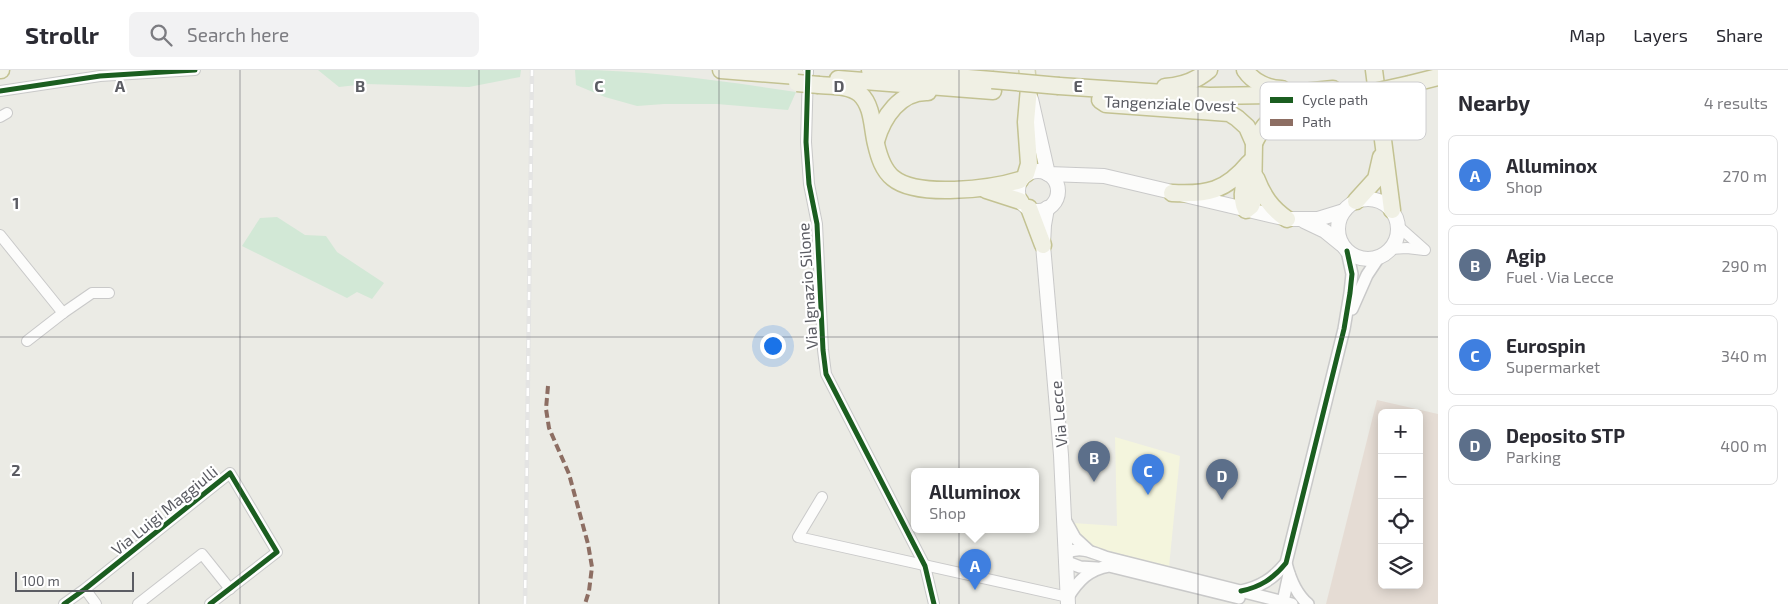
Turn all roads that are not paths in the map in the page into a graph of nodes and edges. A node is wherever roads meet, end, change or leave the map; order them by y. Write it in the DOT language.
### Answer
graph roads {
  1 [pos="195,70"];
  2 [pos="721,70"];
  3 [pos="870,70"];
  4 [pos="1027,70"];
  5 [pos="1209,70"];
  6 [pos="1245,70"];
  7 [pos="1426,70"];
  8 [pos="1438,77"];
  9 [pos="808,78"];
  10 [pos="1409,79"];
  11 [pos="1260,82"];
  12 [pos="1400,82"];
  13 [pos="991,87"];
  14 [pos="1029,88"];
  15 [pos="1081,88"];
  16 [pos="0,91"];
  17 [pos="1059,91"];
  18 [pos="1260,94"];
  19 [pos="1100,100"];
  20 [pos="1260,106"];
  21 [pos="1260,130"];
  22 [pos="1027,132"];
  23 [pos="876,141"];
  24 [pos="1382,142"];
  25 [pos="1254,143"];
  26 [pos="1042,148"];
  27 [pos="1253,167"];
  28 [pos="1048,174"];
  29 [pos="1104,176"];
  30 [pos="1023,178"];
  31 [pos="981,188"];
  32 [pos="1057,192"];
  33 [pos="1172,193"];
  34 [pos="1025,205"];
  35 [pos="1350,206"];
  36 [pos="1047,208"];
  37 [pos="1246,210"];
  38 [pos="1392,210"];
  39 [pos="1294,219"];
  40 [pos="1398,226"];
  41 [pos="0,235"];
  42 [pos="1043,245"];
  43 [pos="1345,248"];
  44 [pos="1384,253"];
  45 [pos="109,293"];
  46 [pos="63,313"];
  47 [pos="1344,329"];
  48 [pos="27,342"];
  49 [pos="822,497"];
  50 [pos="1064,516"];
  51 [pos="1088,550"];
  52 [pos="1066,558"];
  53 [pos="925,566"];
  54 [pos="1099,568"];
  55 [pos="1287,569"];
  56 [pos="1276,575"];
  57 [pos="85,589"];
  58 [pos="230,589"];
  59 [pos="1241,591"];
  60 [pos="222,601"];
  61 [pos="1068,601"];
  62 [pos="1277,603"];
  63 [pos="64,604"];
  64 [pos="96,604"];
  65 [pos="138,604"];
  66 [pos="210,604"];
  67 [pos="934,604"];
  68 [pos="1308,604"];
  1 -- 16 [label="street"];
  2 -- 9 [label="highway"];
  3 -- 13 [label="highway, Tangenziale Ovest"];
  4 -- 14 [label="main road"];
  5 -- 15 [label="highway"];
  6 -- 11 [label="highway"];
  7 -- 10 [label="highway, Tangenziale Ovest"];
  8 -- 10 [label="highway, Tangenziale Ovest"];
  9 -- 13 [label="highway, Tangenziale Ovest"];
  9 -- 23 [label="highway"];
  9 -- 53 [label="street, Via Ignazio Silone"];
  10 -- 12 [label="highway, Tangenziale Ovest, bridge"];
  13 -- 17 [label="highway, Tangenziale Ovest, bridge"];
  13 -- 23 [label="highway"];
  14 -- 22 [label="highway"];
  14 -- 26 [label="main road"];
  15 -- 17 [label="highway, Tangenziale Ovest"];
  15 -- 18 [label="highway, Tangenziale Ovest"];
  17 -- 19 [label="highway, Tangenziale Ovest"];
  19 -- 20 [label="highway, Tangenziale Ovest"];
  19 -- 25 [label="highway"];
  21 -- 25 [label="highway"];
  22 -- 26 [label="street"];
  22 -- 30 [label="highway"];
  23 -- 31 [label="highway"];
  24 -- 35 [label="highway"];
  24 -- 38 [label="highway"];
  25 -- 27 [label="highway"];
  26 -- 28 [label="main road"];
  27 -- 33 [label="highway"];
  27 -- 37 [label="highway"];
  27 -- 39 [label="highway"];
  28 -- 29 [label="main road"];
  28 -- 30 [label="main road"];
  28 -- 32 [label="main road"];
  29 -- 32 [label="main road"];
  29 -- 33 [label="main road"];
  30 -- 31 [label="highway"];
  30 -- 34 [label="main road"];
  31 -- 34 [label="highway"];
  32 -- 36 [label="main road"];
  33 -- 37 [label="main road"];
  34 -- 36 [label="main road"];
  34 -- 42 [label="highway"];
  35 -- 38 [label="main road"];
  35 -- 39 [label="main road"];
  35 -- 43 [label="main road"];
  36 -- 42 [label="main road, Via Lecce"];
  37 -- 39 [label="main road"];
  38 -- 40 [label="main road"];
  39 -- 43 [label="main road"];
  40 -- 44 [label="main road"];
  40 -- 44 [label="street"];
  41 -- 46 [label="street"];
  42 -- 50 [label="main road, Via Lecce"];
  43 -- 44 [label="main road"];
  43 -- 47 [label="street"];
  44 -- 47 [label="street"];
  45 -- 46 [label="street"];
  46 -- 48 [label="street"];
  47 -- 55 [label="street"];
  49 -- 53 [label="street"];
  50 -- 51 [label="street"];
  50 -- 52 [label="main road, Via Lecce"];
  51 -- 52 [label="street"];
  51 -- 59 [label="street"];
  52 -- 54 [label="street"];
  52 -- 61 [label="main road, Via Lecce"];
  53 -- 61 [label="street"];
  53 -- 67 [label="street, Via Ignazio Silone"];
  54 -- 61 [label="street"];
  54 -- 62 [label="street"];
  55 -- 56 [label="street"];
  55 -- 62 [label="street"];
  55 -- 68 [label="street"];
  56 -- 59 [label="street"];
  56 -- 62 [label="street"];
  57 -- 58 [label="street, Via Luigi Maggiulli"];
  57 -- 63 [label="street, Via Luigi Maggiulli"];
  57 -- 64 [label="street"];
  58 -- 60 [label="street"];
  58 -- 65 [label="street"];
  59 -- 62 [label="street"];
  60 -- 66 [label="street"];
}
